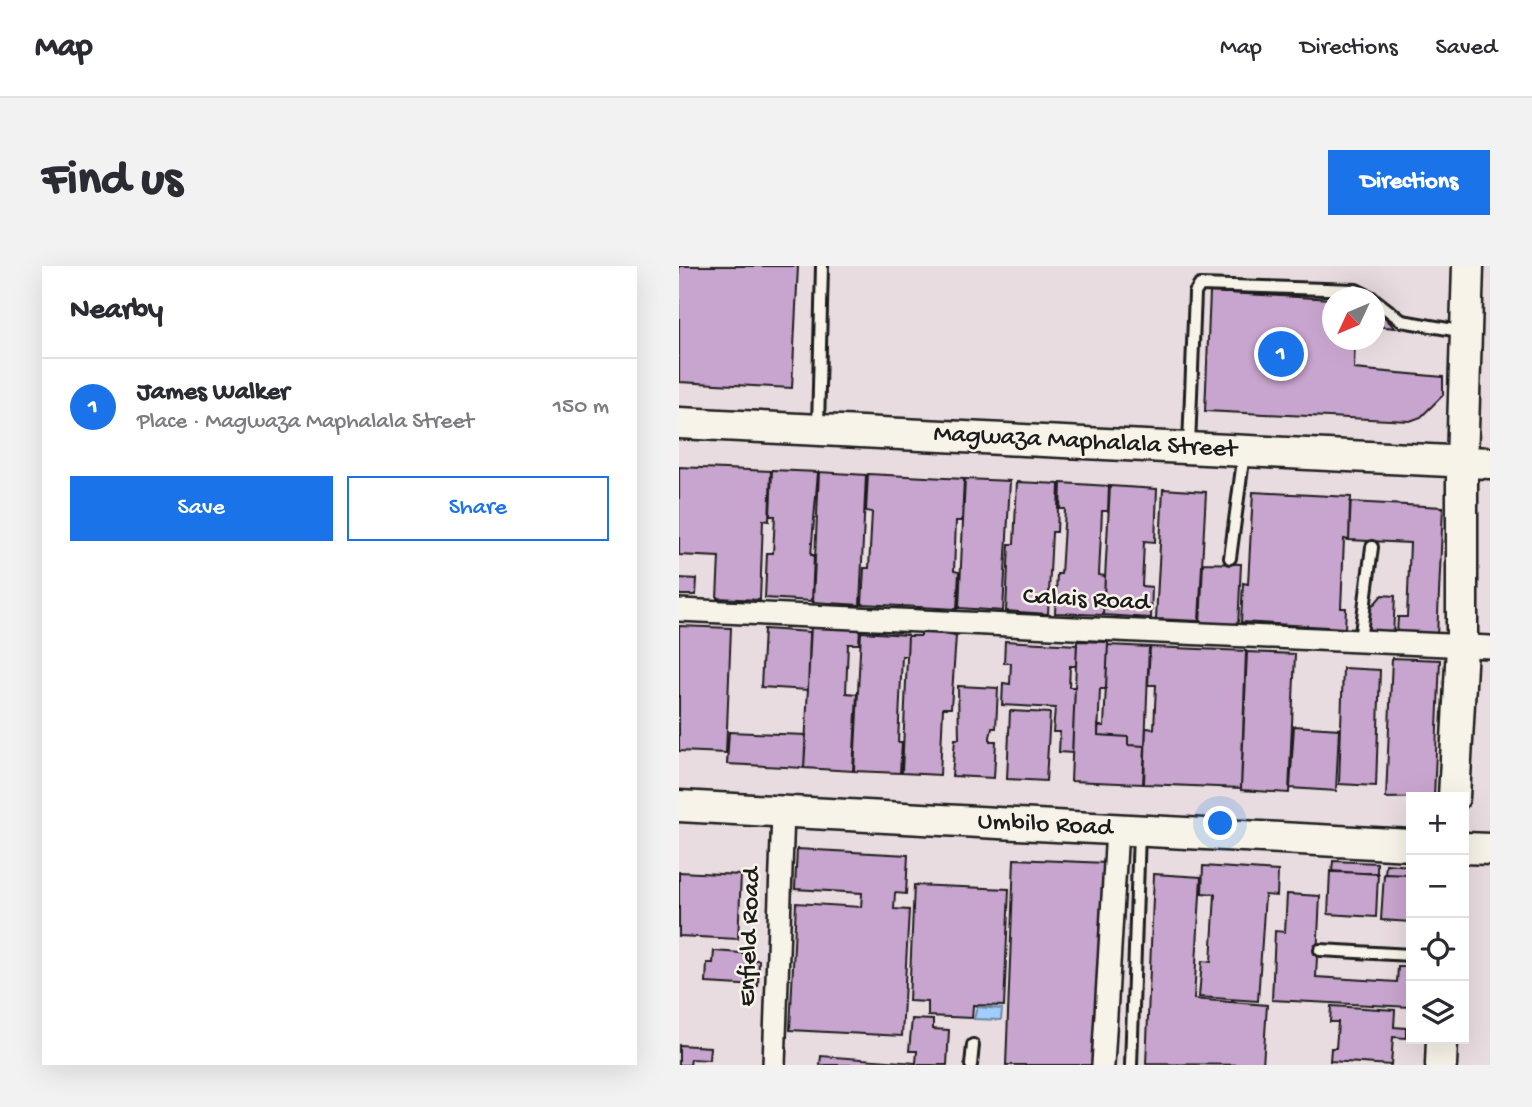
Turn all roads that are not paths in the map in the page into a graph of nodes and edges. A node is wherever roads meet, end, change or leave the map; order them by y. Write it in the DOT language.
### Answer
graph roads {
  1 [pos="821,266"];
  2 [pos="1468,266"];
  3 [pos="1322,288"];
  4 [pos="1385,308"];
  5 [pos="1465,332"];
  6 [pos="679,423"];
  7 [pos="818,430"];
  8 [pos="1189,447"];
  9 [pos="1244,450"];
  10 [pos="1476,462"];
  11 [pos="1372,547"];
  12 [pos="1230,558"];
  13 [pos="679,610"];
  14 [pos="1360,641"];
  15 [pos="1476,647"];
  16 [pos="1455,792"];
  17 [pos="679,806"];
  18 [pos="783,812"];
  19 [pos="1128,830"];
  20 [pos="1406,845"];
  21 [pos="1469,848"];
  22 [pos="1490,849"];
  23 [pos="1320,950"];
  24 [pos="1406,955"];
  25 [pos="1442,1044"];
  26 [pos="973,1045"];
  27 [pos="774,1065"];
  28 [pos="971,1065"];
  29 [pos="1103,1065"];
  30 [pos="1131,1065"];
  31 [pos="1441,1065"];
  1 -- 7 [label="lane"];
  2 -- 5 [label="street"];
  3 -- 8 [label="lane"];
  4 -- 5 [label="lane"];
  5 -- 10 [label="street"];
  6 -- 7 [label="street, Magwaza Maphalala Street"];
  7 -- 8 [label="street, Magwaza Maphalala Street"];
  8 -- 9 [label="street, Magwaza Maphalala Street"];
  9 -- 10 [label="street, Magwaza Maphalala Street"];
  9 -- 12 [label="lane"];
  10 -- 15 [label="street"];
  11 -- 14 [label="lane"];
  13 -- 14 [label="street, Calais Road"];
  14 -- 15 [label="street, Calais Road"];
  15 -- 16 [label="street"];
  17 -- 18 [label="street, Umbilo Road"];
  18 -- 19 [label="street, Umbilo Road"];
  18 -- 27 [label="street, Enfield Road"];
  19 -- 20 [label="street, Umbilo Road"];
  19 -- 29 [label="street"];
  19 -- 30 [label="lane"];
  21 -- 22 [label="street"];
  23 -- 24 [label="lane"];
  25 -- 31 [label="street"];
  26 -- 28 [label="lane"];
}
